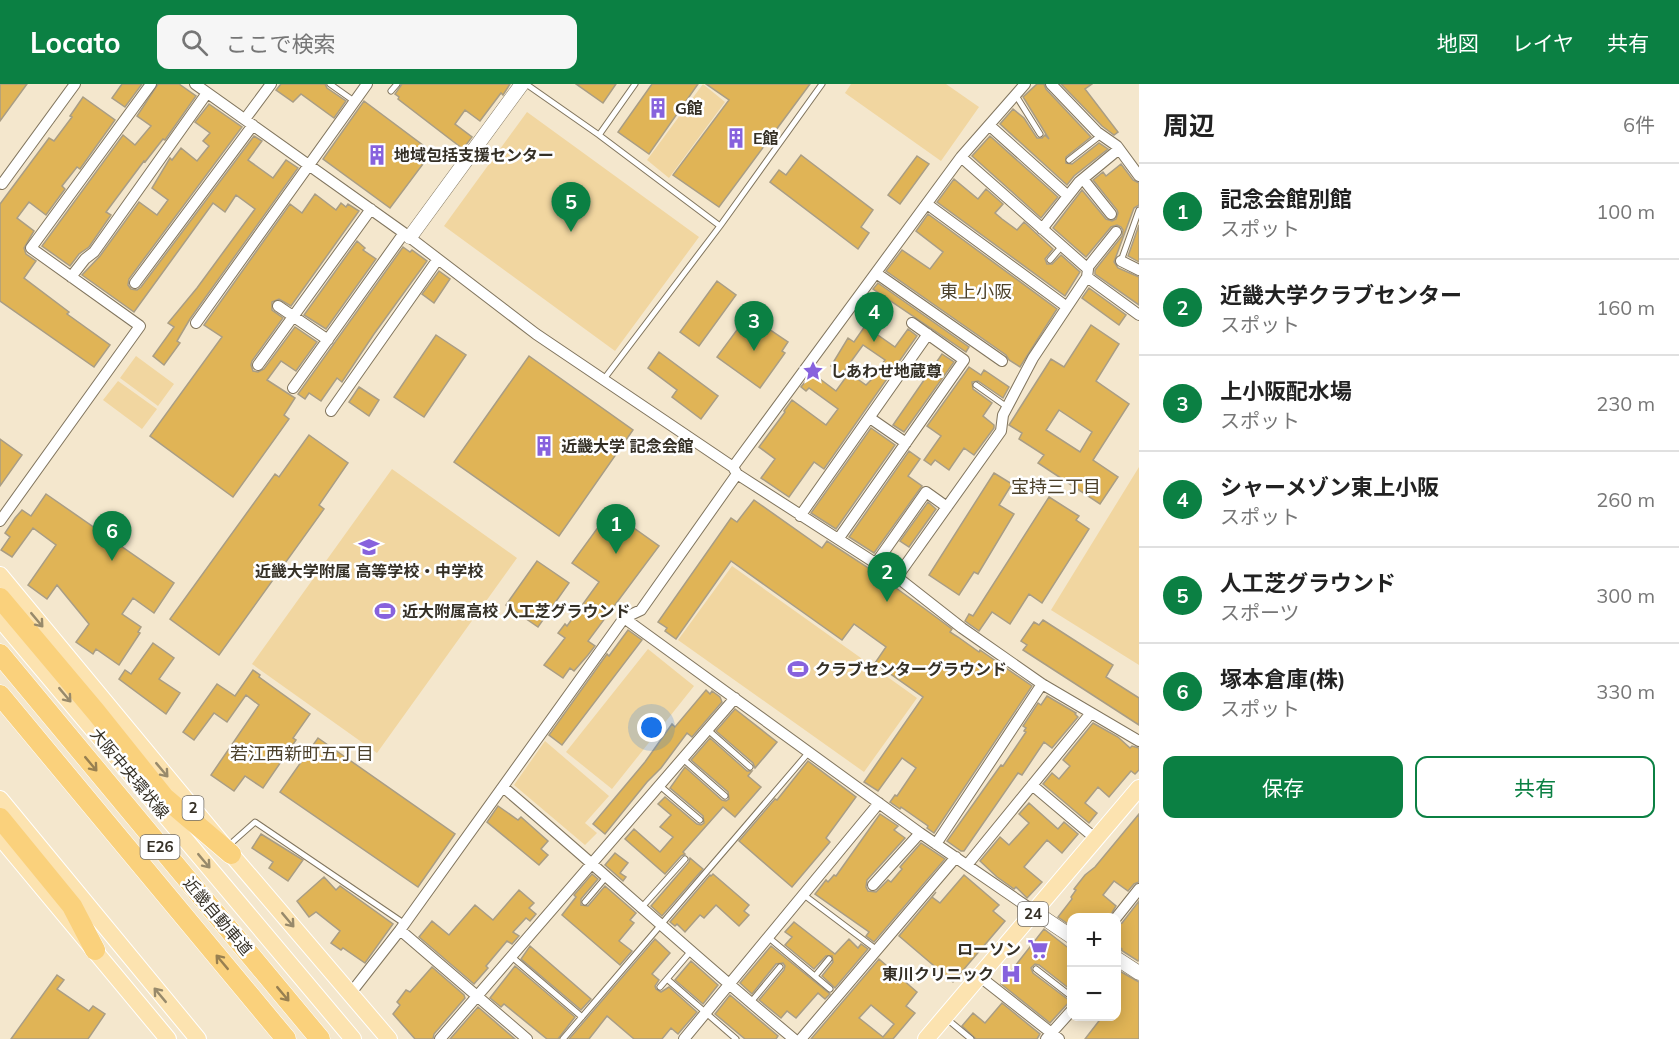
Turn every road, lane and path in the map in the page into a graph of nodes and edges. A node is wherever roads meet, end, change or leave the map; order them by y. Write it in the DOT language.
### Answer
graph roads {
  1 [pos="75,84"];
  2 [pos="150,84"];
  3 [pos="195,84"];
  4 [pos="271,84"];
  5 [pos="330,84"];
  6 [pos="367,84"];
  7 [pos="397,84"];
  8 [pos="524,84"];
  9 [pos="635,84"];
  10 [pos="822,84"];
  11 [pos="1025,84"];
  12 [pos="1051,84"];
  13 [pos="391,91"];
  14 [pos="207,93"];
  15 [pos="1016,94"];
  16 [pos="354,101"];
  17 [pos="249,122"];
  18 [pos="989,125"];
  19 [pos="1040,134"];
  20 [pos="599,135"];
  21 [pos="1102,135"];
  22 [pos="1119,149"];
  23 [pos="961,158"];
  24 [pos="1069,160"];
  25 [pos="310,165"];
  26 [pos="1139,176"];
  27 [pos="1083,178"];
  28 [pos="2,184"];
  29 [pos="1068,196"];
  30 [pos="927,204"];
  31 [pos="371,209"];
  32 [pos="1139,210"];
  33 [pos="1111,214"];
  34 [pos="720,226"];
  35 [pos="1042,229"];
  36 [pos="1116,232"];
  37 [pos="407,235"];
  38 [pos="1062,246"];
  39 [pos="438,259"];
  40 [pos="1050,260"];
  41 [pos="1121,261"];
  42 [pos="1139,270"];
  43 [pos="1088,272"];
  44 [pos="876,273"];
  45 [pos="71,277"];
  46 [pos="135,283"];
  47 [pos="278,306"];
  48 [pos="1067,307"];
  49 [pos="1139,315"];
  50 [pos="294,316"];
  51 [pos="196,322"];
  52 [pos="912,323"];
  53 [pos="928,334"];
  54 [pos="328,340"];
  55 [pos="1002,361"];
  56 [pos="258,365"];
  57 [pos="604,379"];
  58 [pos="976,385"];
  59 [pos="293,388"];
  60 [pos="1007,407"];
  61 [pos="331,411"];
  62 [pos="870,418"];
  63 [pos="906,443"];
  64 [pos="735,471"];
  65 [pos="947,507"];
  66 [pos="800,516"];
  67 [pos="0,521"];
  68 [pos="839,538"];
  69 [pos="876,563"];
  70 [pos="0,576"];
  71 [pos="897,577"];
  72 [pos="0,597"];
  73 [pos="624,618"];
  74 [pos="0,619"];
  75 [pos="0,654"];
  76 [pos="1042,684"];
  77 [pos="0,694"];
  78 [pos="735,698"];
  79 [pos="1091,713"];
  80 [pos="708,730"];
  81 [pos="1139,741"];
  82 [pos="809,752"];
  83 [pos="683,759"];
  84 [pos="750,767"];
  85 [pos="1032,785"];
  86 [pos="660,786"];
  87 [pos="502,787"];
  88 [pos="1139,788"];
  89 [pos="725,796"];
  90 [pos="0,798"];
  91 [pos="879,803"];
  92 [pos="0,818"];
  93 [pos="700,820"];
  94 [pos="920,833"];
  95 [pos="0,837"];
  96 [pos="1096,839"];
  97 [pos="936,844"];
  98 [pos="229,851"];
  99 [pos="956,857"];
  100 [pos="685,859"];
  101 [pos="594,863"];
  102 [pos="968,865"];
  103 [pos="607,876"];
  104 [pos="873,885"];
  105 [pos="1139,889"];
  106 [pos="802,895"];
  107 [pos="585,902"];
  108 [pos="642,907"];
  109 [pos="1035,912"];
  110 [pos="1120,913"];
  111 [pos="660,923"];
  112 [pos="402,927"];
  113 [pos="1067,934"];
  114 [pos="768,937"];
  115 [pos="95,950"];
  116 [pos="877,950"];
  117 [pos="691,951"];
  118 [pos="512,957"];
  119 [pos="829,959"];
  120 [pos="1121,961"];
  121 [pos="780,967"];
  122 [pos="1036,969"];
  123 [pos="1138,970"];
  124 [pos="814,976"];
  125 [pos="979,976"];
  126 [pos="667,979"];
  127 [pos="728,984"];
  128 [pos="310,987"];
  129 [pos="660,987"];
  130 [pos="830,989"];
  131 [pos="350,994"];
  132 [pos="1067,995"];
  133 [pos="478,996"];
  134 [pos="750,1003"];
  135 [pos="705,1013"];
  136 [pos="1067,1016"];
  137 [pos="582,1017"];
  138 [pos="945,1017"];
  139 [pos="1052,1037"];
  140 [pos="168,1039"];
  141 [pos="198,1039"];
  142 [pos="286,1039"];
  143 [pos="320,1039"];
  144 [pos="353,1039"];
  145 [pos="365,1039"];
  146 [pos="389,1039"];
  147 [pos="440,1039"];
  148 [pos="527,1039"];
  149 [pos="563,1039"];
  150 [pos="684,1039"];
  151 [pos="736,1039"];
  152 [pos="794,1039"];
  153 [pos="801,1039"];
  154 [pos="926,1039"];
  155 [pos="971,1039"];
  1 -- 28 [label="street"];
  2 -- 45 [label="street"];
  3 -- 14 [label="street"];
  4 -- 17 [label="street"];
  5 -- 16 [label="lane"];
  6 -- 16 [label="street"];
  7 -- 13 [label="lane"];
  8 -- 20 [label="lane"];
  8 -- 37 [label="street"];
  9 -- 20 [label="lane"];
  10 -- 34 [label="lane"];
  11 -- 15 [label="street"];
  12 -- 21 [label="street"];
  14 -- 17 [label="street"];
  14 -- 45 [label="street"];
  15 -- 18 [label="street"];
  15 -- 19 [label="lane"];
  16 -- 25 [label="street"];
  17 -- 25 [label="street"];
  17 -- 46 [label="street"];
  18 -- 23 [label="street"];
  18 -- 29 [label="street"];
  20 -- 34 [label="lane"];
  21 -- 22 [label="street"];
  21 -- 24 [label="lane"];
  22 -- 26 [label="street"];
  22 -- 27 [label="street"];
  23 -- 30 [label="street"];
  23 -- 35 [label="street"];
  25 -- 31 [label="street"];
  25 -- 51 [label="street"];
  27 -- 29 [label="street"];
  27 -- 33 [label="street"];
  29 -- 35 [label="street"];
  30 -- 44 [label="street"];
  30 -- 48 [label="street"];
  31 -- 37 [label="street"];
  31 -- 50 [label="street"];
  32 -- 41 [label="lane"];
  34 -- 57 [label="lane"];
  35 -- 38 [label="street"];
  36 -- 43 [label="street"];
  37 -- 39 [label="street"];
  37 -- 54 [label="street"];
  38 -- 40 [label="lane"];
  38 -- 43 [label="street"];
  39 -- 57 [label="street"];
  39 -- 61 [label="street"];
  41 -- 42 [label="street"];
  43 -- 48 [label="street"];
  43 -- 49 [label="street"];
  44 -- 55 [label="street"];
  44 -- 64 [label="street"];
  45 -- 67 [label="street"];
  47 -- 50 [label="street"];
  48 -- 60 [label="street"];
  50 -- 54 [label="street"];
  50 -- 56 [label="street"];
  52 -- 53 [label="street"];
  53 -- 62 [label="street"];
  53 -- 63 [label="street"];
  54 -- 59 [label="street"];
  57 -- 64 [label="street"];
  58 -- 60 [label="lane"];
  60 -- 65 [label="street"];
  62 -- 63 [label="street"];
  62 -- 66 [label="street"];
  63 -- 68 [label="street"];
  64 -- 66 [label="street"];
  64 -- 73 [label="street"];
  65 -- 69 [label="street"];
  65 -- 71 [label="street"];
  66 -- 68 [label="street"];
  68 -- 69 [label="street"];
  69 -- 71 [label="street"];
  70 -- 98 [label="main road, 2, one-way"];
  71 -- 76 [label="street"];
  72 -- 98 [label="highway"];
  73 -- 78 [label="street"];
  73 -- 87 [label="street"];
  74 -- 128 [label="main road, 大阪中央環状線 / 2, one-way"];
  75 -- 143 [label="highway, 近畿自動車道 / E26, one-way"];
  76 -- 79 [label="street"];
  76 -- 97 [label="street"];
  142 -- 77 [label="highway, 近畿自動車道 / E26, one-way"];
  78 -- 80 [label="street"];
  78 -- 82 [label="street"];
  79 -- 81 [label="street"];
  79 -- 85 [label="street"];
  80 -- 83 [label="street"];
  80 -- 84 [label="lane"];
  82 -- 91 [label="street"];
  82 -- 111 [label="lane"];
  83 -- 86 [label="street"];
  83 -- 89 [label="lane"];
  85 -- 96 [label="street"];
  85 -- 102 [label="street"];
  86 -- 93 [label="lane"];
  86 -- 101 [label="street"];
  87 -- 101 [label="street"];
  87 -- 112 [label="street"];
  88 -- 96 [label="main road, 24"];
  141 -- 90 [label="main road, one-way"];
  91 -- 94 [label="street"];
  91 -- 106 [label="street"];
  92 -- 115 [label="highway"];
  94 -- 97 [label="street"];
  94 -- 104 [label="street"];
  95 -- 115 [label="main road"];
  96 -- 109 [label="main road, 24"];
  97 -- 99 [label="street"];
  98 -- 112 [label="lane"];
  98 -- 131 [label="main road, 2, one-way"];
  99 -- 102 [label="street"];
  99 -- 116 [label="street"];
  100 -- 108 [label="lane"];
  101 -- 103 [label="street"];
  101 -- 118 [label="street"];
  102 -- 109 [label="street"];
  103 -- 107 [label="lane"];
  103 -- 108 [label="street"];
  105 -- 110 [label="street"];
  106 -- 114 [label="street"];
  106 -- 116 [label="lane"];
  108 -- 111 [label="street"];
  109 -- 113 [label="street"];
  109 -- 125 [label="main road, 24"];
  111 -- 117 [label="street"];
  111 -- 137 [label="lane"];
  112 -- 131 [label="street"];
  112 -- 133 [label="street"];
  114 -- 124 [label="lane"];
  114 -- 127 [label="street"];
  115 -- 140 [label="main road"];
  116 -- 153 [label="street"];
  117 -- 126 [label="lane"];
  117 -- 127 [label="street"];
  118 -- 133 [label="street"];
  118 -- 137 [label="lane"];
  119 -- 124 [label="lane"];
  120 -- 123 [label="street"];
  121 -- 134 [label="lane"];
  122 -- 132 [label="lane"];
  124 -- 130 [label="lane"];
  125 -- 138 [label="main road, 24"];
  125 -- 139 [label="street"];
  126 -- 129 [label="lane"];
  126 -- 135 [label="lane"];
  127 -- 134 [label="street"];
  127 -- 135 [label="street"];
  128 -- 144 [label="main road, 大阪中央環状線 / 2"];
  128 -- 145 [label="main road"];
  131 -- 146 [label="main road, 2"];
  133 -- 147 [label="street"];
  133 -- 148 [label="street"];
  134 -- 152 [label="street"];
  135 -- 150 [label="street"];
  135 -- 151 [label="lane"];
  136 -- 139 [label="street"];
  137 -- 149 [label="lane"];
  138 -- 154 [label="main road, 24"];
  138 -- 155 [label="lane"];
}
